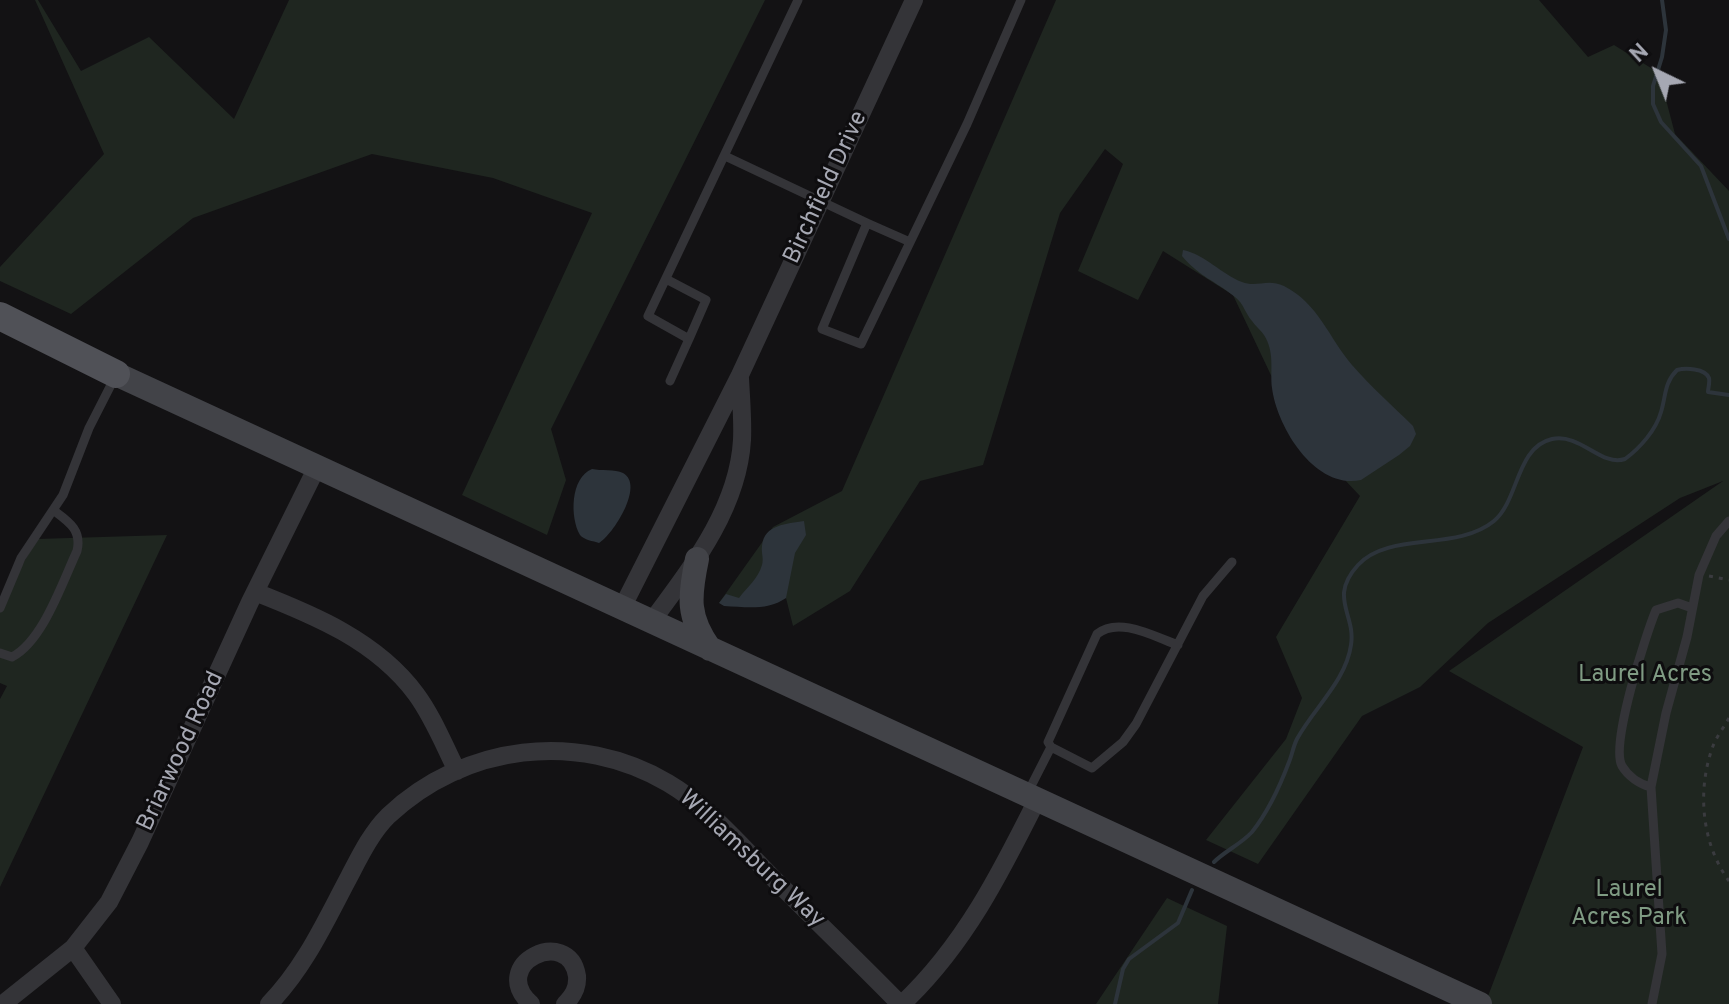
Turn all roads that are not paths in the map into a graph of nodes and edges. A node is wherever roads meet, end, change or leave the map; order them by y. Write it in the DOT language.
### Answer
graph roads {
  1 [pos="798,0"];
  2 [pos="914,0"];
  3 [pos="1021,0"];
  4 [pos="725,156"];
  5 [pos="822,200"];
  6 [pos="867,223"];
  7 [pos="910,242"];
  8 [pos="666,279"];
  9 [pos="0,316"];
  10 [pos="689,339"];
  11 [pos="116,374"];
  12 [pos="740,375"];
  13 [pos="670,381"];
  14 [pos="317,467"];
  15 [pos="53,510"];
  16 [pos="1727,527"];
  17 [pos="697,559"];
  18 [pos="1232,562"];
  19 [pos="255,592"];
  20 [pos="623,606"];
  21 [pos="0,608"];
  22 [pos="1692,608"];
  23 [pos="652,621"];
  24 [pos="1178,645"];
  25 [pos="710,649"];
  26 [pos="0,653"];
  27 [pos="1051,747"];
  28 [pos="457,771"];
  29 [pos="1651,787"];
  30 [pos="1033,796"];
  31 [pos="73,948"];
  32 [pos="3,1004"];
  33 [pos="112,1004"];
  34 [pos="269,1004"];
  35 [pos="529,1004"];
  36 [pos="565,1004"];
  37 [pos="901,1004"];
  38 [pos="1480,1004"];
  39 [pos="1652,1004"];
  1 -- 4 [label="lane"];
  2 -- 5 [label="street, Birchfield Drive"];
  3 -- 7 [label="lane"];
  4 -- 5 [label="lane"];
  4 -- 8 [label="lane"];
  5 -- 6 [label="lane"];
  5 -- 12 [label="street, Birchfield Drive"];
  6 -- 7 [label="lane"];
  6 -- 7 [label="lane"];
  8 -- 10 [label="lane"];
  8 -- 10 [label="lane"];
  9 -- 11 [label="main road"];
  10 -- 13 [label="lane"];
  11 -- 14 [label="main road"];
  11 -- 15 [label="lane"];
  12 -- 17 [label="street, Birchfield Drive"];
  12 -- 20 [label="street, Birchfield Drive"];
  14 -- 19 [label="street, Briarwood Road"];
  14 -- 20 [label="main road"];
  15 -- 21 [label="lane"];
  15 -- 26 [label="lane"];
  16 -- 22 [label="lane"];
  17 -- 23 [label="street, Birchfield Drive"];
  17 -- 25 [label="main road"];
  18 -- 24 [label="lane"];
  19 -- 28 [label="street"];
  19 -- 31 [label="street, Briarwood Road"];
  20 -- 23 [label="main road"];
  22 -- 29 [label="lane"];
  22 -- 29 [label="lane"];
  23 -- 25 [label="main road"];
  24 -- 27 [label="lane"];
  24 -- 27 [label="lane"];
  25 -- 30 [label="main road"];
  27 -- 30 [label="lane"];
  28 -- 34 [label="street, Williamsburg Way"];
  28 -- 37 [label="street, Williamsburg Way"];
  29 -- 39 [label="lane"];
  30 -- 37 [label="street"];
  30 -- 38 [label="main road"];
  31 -- 32 [label="street, Briarwood Road"];
  31 -- 33 [label="street"];
  35 -- 36 [label="street"];
}
